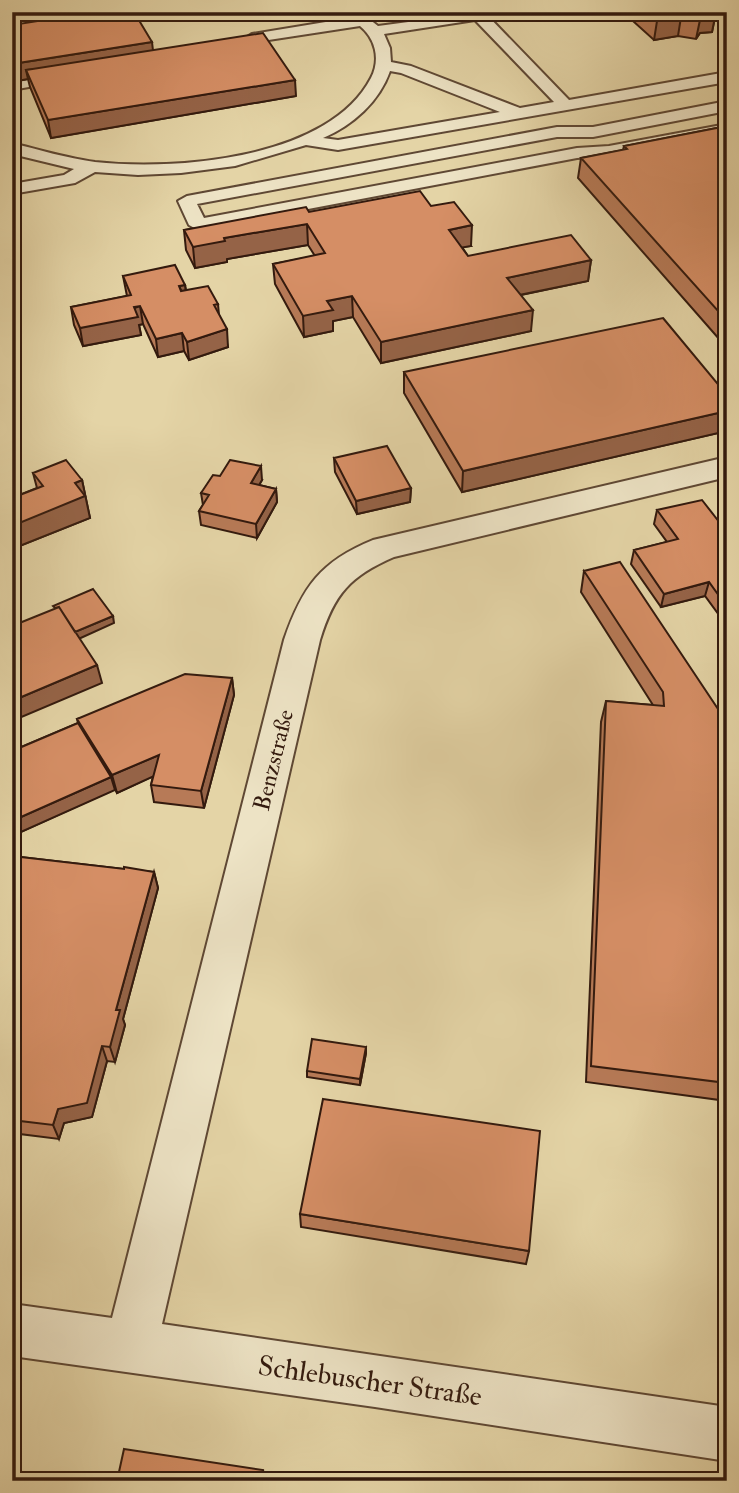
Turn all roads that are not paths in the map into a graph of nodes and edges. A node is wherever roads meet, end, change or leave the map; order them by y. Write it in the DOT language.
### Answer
graph roads {
  1 [pos="478,14"];
  2 [pos="362,21"];
  3 [pos="215,53"];
  4 [pos="384,65"];
  5 [pos="80,74"];
  6 [pos="727,76"];
  7 [pos="12,85"];
  8 [pos="565,105"];
  9 [pos="727,106"];
  10 [pos="517,113"];
  11 [pos="727,129"];
  12 [pos="303,140"];
  13 [pos="12,148"];
  14 [pos="91,167"];
  15 [pos="12,189"];
  16 [pos="727,467"];
  17 [pos="12,1330"];
  18 [pos="130,1348"];
  19 [pos="727,1434"];
  1 -- 2 [label="lane"];
  1 -- 8 [label="lane"];
  2 -- 3 [label="lane"];
  2 -- 4 [label="lane"];
  4 -- 10 [label="lane"];
  4 -- 12 [label="lane"];
  5 -- 7 [label="lane"];
  6 -- 8 [label="lane"];
  8 -- 10 [label="lane"];
  9 -- 11 [label="lane"];
  10 -- 12 [label="lane"];
  12 -- 14 [label="lane"];
  13 -- 14 [label="lane"];
  14 -- 15 [label="lane"];
  16 -- 18 [label="street, Benzstraße"];
  17 -- 18 [label="street, Schlebuscher Straße"];
  18 -- 19 [label="street, Schlebuscher Straße"];
}
